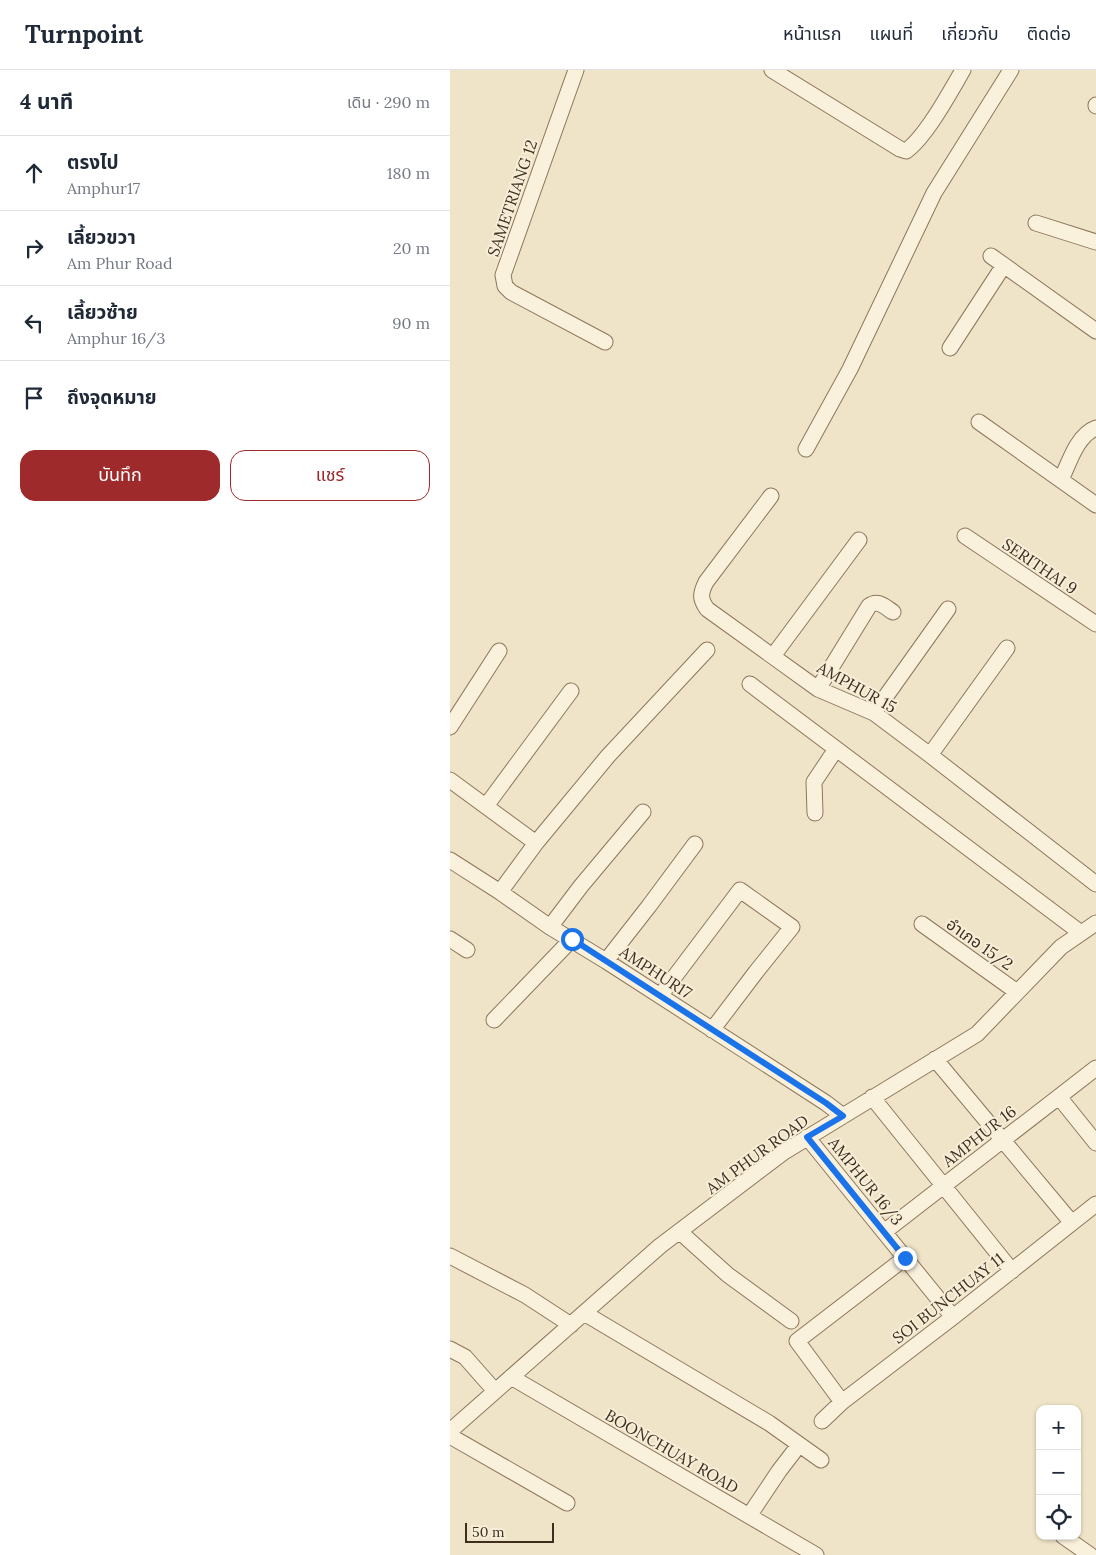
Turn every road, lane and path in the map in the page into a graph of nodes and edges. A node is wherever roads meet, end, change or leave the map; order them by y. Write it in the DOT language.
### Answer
graph roads {
  1 [pos="576,70"];
  2 [pos="772,70"];
  3 [pos="963,70"];
  4 [pos="1011,70"];
  5 [pos="1036,223"];
  6 [pos="1096,242"];
  7 [pos="1096,331"];
  8 [pos="605,342"];
  9 [pos="950,348"];
  10 [pos="979,422"];
  11 [pos="1096,428"];
  12 [pos="806,449"];
  13 [pos="1060,480"];
  14 [pos="771,496"];
  15 [pos="1096,505"];
  16 [pos="965,536"];
  17 [pos="859,540"];
  18 [pos="948,609"];
  19 [pos="893,612"];
  20 [pos="1096,624"];
  21 [pos="1007,648"];
  22 [pos="707,650"];
  23 [pos="499,651"];
  24 [pos="773,656"];
  25 [pos="750,684"];
  26 [pos="818,689"];
  27 [pos="571,691"];
  28 [pos="874,712"];
  29 [pos="450,727"];
  30 [pos="836,749"];
  31 [pos="930,754"];
  32 [pos="452,785"];
  33 [pos="486,806"];
  34 [pos="643,812"];
  35 [pos="815,813"];
  36 [pos="536,843"];
  37 [pos="696,844"];
  38 [pos="450,860"];
  39 [pos="1096,884"];
  40 [pos="500,892"];
  41 [pos="1096,923"];
  42 [pos="922,924"];
  43 [pos="550,927"];
  44 [pos="1081,933"];
  45 [pos="450,939"];
  46 [pos="572,939"];
  47 [pos="467,950"];
  48 [pos="606,961"];
  49 [pos="1017,992"];
  50 [pos="660,996"];
  51 [pos="494,1020"];
  52 [pos="712,1030"];
  53 [pos="935,1059"];
  54 [pos="1096,1068"];
  55 [pos="872,1097"];
  56 [pos="1059,1097"];
  57 [pos="843,1116"];
  58 [pos="807,1137"];
  59 [pos="1003,1140"];
  60 [pos="1096,1143"];
  61 [pos="944,1186"];
  62 [pos="1096,1204"];
  63 [pos="1072,1223"];
  64 [pos="680,1232"];
  65 [pos="884,1232"];
  66 [pos="450,1256"];
  67 [pos="905,1258"];
  68 [pos="1012,1271"];
  69 [pos="584,1314"];
  70 [pos="953,1317"];
  71 [pos="791,1321"];
  72 [pos="571,1324"];
  73 [pos="450,1349"];
  74 [pos="511,1377"];
  75 [pos="495,1391"];
  76 [pos="842,1402"];
  77 [pos="822,1421"];
  78 [pos="450,1432"];
  79 [pos="450,1436"];
  80 [pos="799,1444"];
  81 [pos="821,1460"];
  82 [pos="566,1504"];
  83 [pos="749,1516"];
  84 [pos="1069,1540"];
  85 [pos="816,1555"];
  86 [pos="1090,1555"];
  1 -- 8 [label="street, SAMETRIANG 12"];
  2 -- 3 [label="street"];
  4 -- 12 [label="street"];
  5 -- 6 [label="street"];
  7 -- 9 [label="street"];
  10 -- 13 [label="street"];
  11 -- 13 [label="street"];
  13 -- 15 [label="street"];
  14 -- 24 [label="street, AMPHUR 15"];
  16 -- 20 [label="street, SERITHAI 9"];
  17 -- 24 [label="street"];
  18 -- 28 [label="street"];
  19 -- 26 [label="street"];
  21 -- 31 [label="street"];
  22 -- 36 [label="street"];
  23 -- 29 [label="street"];
  24 -- 26 [label="street, AMPHUR 15"];
  25 -- 30 [label="street"];
  26 -- 28 [label="street, AMPHUR 15"];
  27 -- 33 [label="street"];
  28 -- 31 [label="street, AMPHUR 15"];
  30 -- 35 [label="street"];
  30 -- 44 [label="street"];
  31 -- 39 [label="street, AMPHUR 15"];
  32 -- 33 [label="street"];
  33 -- 36 [label="street"];
  34 -- 43 [label="street"];
  36 -- 40 [label="street"];
  37 -- 48 [label="street"];
  38 -- 40 [label="street, AMPHUR17"];
  40 -- 43 [label="street, AMPHUR17"];
  41 -- 44 [label="street, AM PHUR ROAD"];
  42 -- 49 [label="street, อำเภอ 15/2"];
  43 -- 46 [label="street, AMPHUR17"];
  44 -- 49 [label="street, AM PHUR ROAD"];
  45 -- 47 [label="street"];
  46 -- 48 [label="street, AMPHUR17"];
  46 -- 51 [label="street"];
  48 -- 50 [label="street, AMPHUR17"];
  49 -- 53 [label="street, AM PHUR ROAD"];
  50 -- 52 [label="street, AMPHUR17"];
  50 -- 52 [label="street"];
  52 -- 57 [label="street, AMPHUR17"];
  53 -- 55 [label="street, AM PHUR ROAD"];
  53 -- 59 [label="street"];
  54 -- 56 [label="street, AMPHUR 16"];
  55 -- 57 [label="street, AM PHUR ROAD"];
  55 -- 61 [label="street"];
  56 -- 59 [label="street, AMPHUR 16"];
  56 -- 60 [label="street"];
  57 -- 58 [label="street, AM PHUR ROAD"];
  58 -- 64 [label="street, AM PHUR ROAD"];
  58 -- 65 [label="street, AMPHUR 16/3"];
  59 -- 61 [label="street, AMPHUR 16"];
  59 -- 63 [label="street"];
  61 -- 65 [label="street, AMPHUR 16"];
  61 -- 68 [label="street"];
  62 -- 63 [label="street, SOI BUNCHUAY 11"];
  63 -- 68 [label="street, SOI BUNCHUAY 11"];
  64 -- 69 [label="street, AM PHUR ROAD"];
  64 -- 71 [label="street"];
  65 -- 67 [label="street, AMPHUR 16/3"];
  66 -- 72 [label="street"];
  67 -- 70 [label="street, AMPHUR 16/3"];
  67 -- 76 [label="street"];
  68 -- 70 [label="street, SOI BUNCHUAY 11"];
  69 -- 72 [label="street, AM PHUR ROAD"];
  69 -- 80 [label="street"];
  70 -- 76 [label="street, SOI BUNCHUAY 11"];
  72 -- 74 [label="street, AM PHUR ROAD"];
  73 -- 75 [label="street"];
  74 -- 75 [label="street, AM PHUR ROAD"];
  74 -- 83 [label="street, BOONCHUAY ROAD"];
  75 -- 78 [label="street, AM PHUR ROAD"];
  76 -- 77 [label="street, SOI BUNCHUAY 11"];
  79 -- 82 [label="street"];
  80 -- 81 [label="street"];
  80 -- 83 [label="street"];
  83 -- 85 [label="street, BOONCHUAY ROAD"];
  84 -- 86 [label="street"];
}
